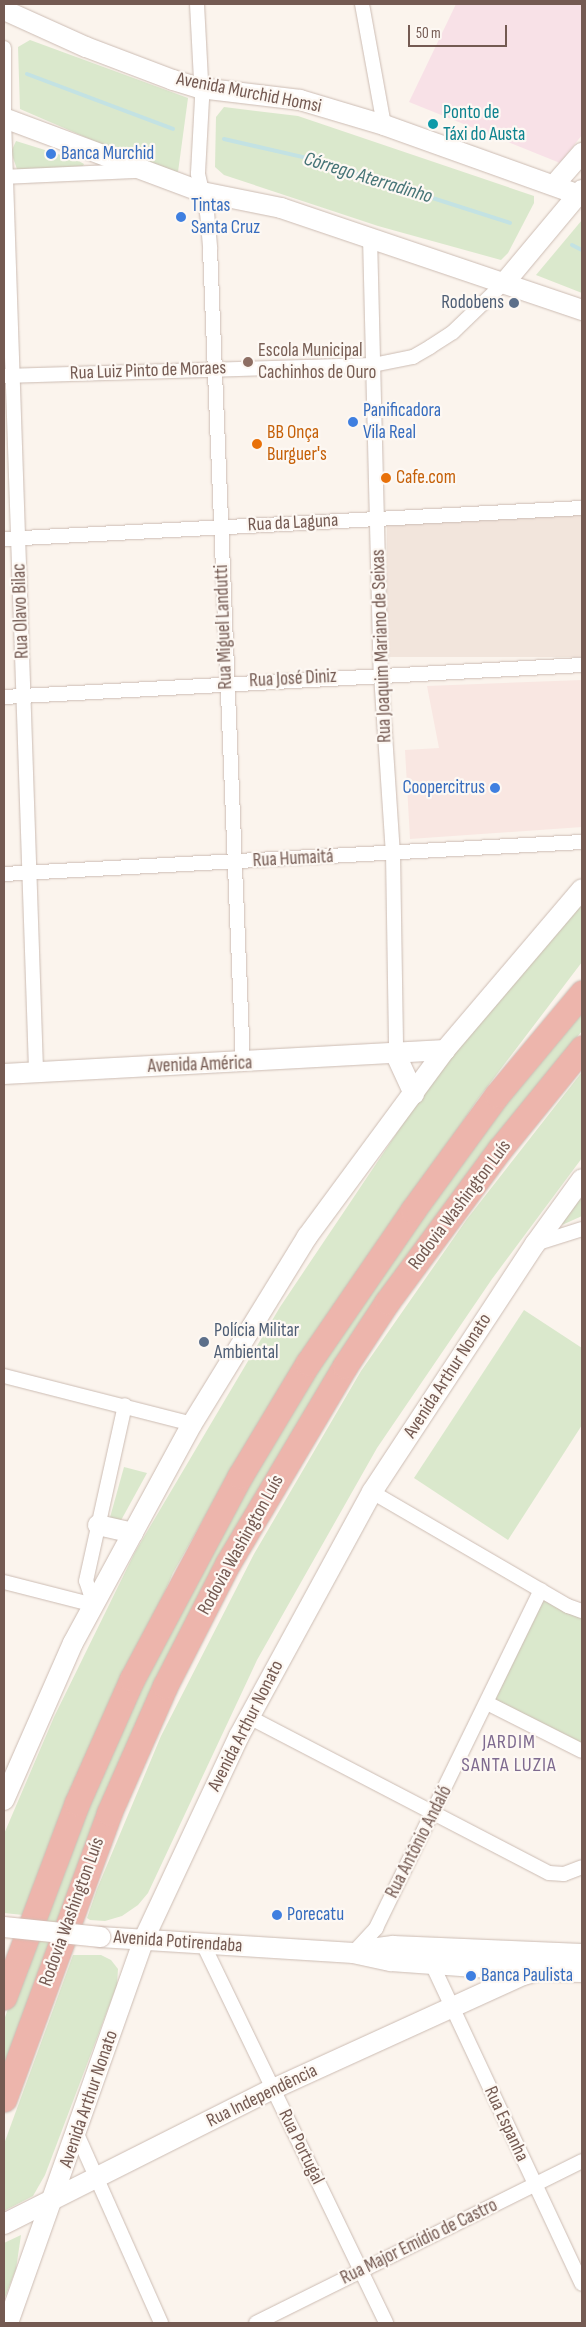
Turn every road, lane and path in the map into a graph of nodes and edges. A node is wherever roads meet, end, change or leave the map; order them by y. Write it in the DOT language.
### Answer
graph roads {
  1 [pos="198,4"];
  2 [pos="362,4"];
  3 [pos="4,10"];
  4 [pos="4,48"];
  5 [pos="200,88"];
  6 [pos="4,114"];
  7 [pos="4,119"];
  8 [pos="384,125"];
  9 [pos="582,153"];
  10 [pos="143,171"];
  11 [pos="6,177"];
  12 [pos="554,185"];
  13 [pos="202,192"];
  14 [pos="581,193"];
  15 [pos="370,237"];
  16 [pos="505,282"];
  17 [pos="582,310"];
  18 [pos="373,365"];
  19 [pos="215,370"];
  20 [pos="9,376"];
  21 [pos="582,508"];
  22 [pos="377,519"];
  23 [pos="221,527"];
  24 [pos="19,538"];
  25 [pos="4,539"];
  26 [pos="582,665"];
  27 [pos="381,674"];
  28 [pos="226,683"];
  29 [pos="24,696"];
  30 [pos="4,697"];
  31 [pos="582,842"];
  32 [pos="393,853"];
  33 [pos="234,862"];
  34 [pos="29,873"];
  35 [pos="4,874"];
  36 [pos="582,889"];
  37 [pos="582,993"];
  38 [pos="582,1048"];
  39 [pos="445,1050"];
  40 [pos="396,1055"];
  41 [pos="243,1063"];
  42 [pos="36,1072"];
  43 [pos="4,1074"];
  44 [pos="414,1094"];
  45 [pos="582,1179"];
  46 [pos="582,1229"];
  47 [pos="534,1244"];
  48 [pos="4,1376"];
  49 [pos="125,1405"];
  50 [pos="192,1424"];
  51 [pos="372,1492"];
  52 [pos="98,1526"];
  53 [pos="133,1533"];
  54 [pos="4,1582"];
  55 [pos="541,1590"];
  56 [pos="94,1605"];
  57 [pos="582,1611"];
  58 [pos="487,1703"];
  59 [pos="249,1717"];
  60 [pos="582,1751"];
  61 [pos="5,1792"];
  62 [pos="434,1814"];
  63 [pos="582,1867"];
  64 [pos="4,1927"];
  65 [pos="143,1941"];
  66 [pos="203,1944"];
  67 [pos="353,1953"];
  68 [pos="531,1953"];
  69 [pos="582,1954"];
  70 [pos="432,1964"];
  71 [pos="582,1972"];
  72 [pos="4,1996"];
  73 [pos="452,2010"];
  74 [pos="273,2089"];
  75 [pos="4,2099"];
  76 [pos="78,2134"];
  77 [pos="582,2161"];
  78 [pos="97,2180"];
  79 [pos="535,2185"];
  80 [pos="54,2200"];
  81 [pos="4,2224"];
  82 [pos="361,2271"];
  83 [pos="582,2284"];
  84 [pos="8,2323"];
  85 [pos="161,2323"];
  86 [pos="256,2323"];
  87 [pos="386,2323"];
  1 -- 5 [label="street, Rua Miguel Landutti"];
  2 -- 8 [label="street"];
  3 -- 5 [label="main road, Avenida Murchid Homsi"];
  4 -- 6 [label="street"];
  5 -- 8 [label="main road, Avenida Murchid Homsi"];
  5 -- 13 [label="street, Rua Miguel Landutti"];
  7 -- 10 [label="main road"];
  7 -- 11 [label="street, Rua Olavo Bilac"];
  8 -- 12 [label="main road, Avenida Murchid Homsi"];
  9 -- 12 [label="main road"];
  10 -- 11 [label="street"];
  10 -- 13 [label="main road"];
  11 -- 20 [label="street, Rua Olavo Bilac"];
  12 -- 14 [label="main road, Avenida Murchid Homsi"];
  13 -- 15 [label="main road"];
  13 -- 19 [label="street, Rua Miguel Landutti"];
  14 -- 16 [label="main road"];
  15 -- 16 [label="main road"];
  15 -- 18 [label="street, Rua Joaquim Mariano de Seixas"];
  16 -- 17 [label="main road"];
  16 -- 18 [label="street, Rua Luiz Pinto de Moraes"];
  18 -- 19 [label="street, Rua Luiz Pinto de Moraes"];
  18 -- 22 [label="street, Rua Joaquim Mariano de Seixas"];
  19 -- 20 [label="street, Rua Luiz Pinto de Moraes"];
  19 -- 23 [label="street, Rua Miguel Landutti"];
  20 -- 24 [label="street, Rua Olavo Bilac"];
  21 -- 22 [label="street, Rua da Laguna"];
  22 -- 23 [label="street, Rua da Laguna"];
  22 -- 27 [label="street, Rua Joaquim Mariano de Seixas"];
  23 -- 24 [label="street, Rua da Laguna"];
  23 -- 28 [label="street, Rua Miguel Landutti"];
  24 -- 25 [label="street, Rua da Laguna"];
  24 -- 29 [label="street, Rua Olavo Bilac"];
  26 -- 27 [label="street, Rua José Diniz"];
  27 -- 28 [label="street, Rua José Diniz"];
  27 -- 32 [label="street, Rua Joaquim Mariano de Seixas"];
  28 -- 29 [label="street, Rua José Diniz"];
  28 -- 33 [label="street, Rua Miguel Landutti"];
  29 -- 30 [label="street, Rua José Diniz"];
  29 -- 34 [label="street, Rua Olavo Bilac"];
  31 -- 32 [label="street, Rua Humaitá"];
  32 -- 33 [label="street, Rua Humaitá"];
  32 -- 40 [label="street, Rua Joaquim Mariano de Seixas"];
  33 -- 34 [label="street, Rua Humaitá"];
  33 -- 41 [label="street, Rua Miguel Landutti"];
  34 -- 35 [label="street, Rua Humaitá"];
  34 -- 42 [label="street, Rua Olavo Bilac"];
  36 -- 39 [label="main road"];
  37 -- 72 [label="highway, Rodovia Washington Luís"];
  38 -- 75 [label="highway, Rodovia Washington Luís"];
  39 -- 40 [label="main road, Avenida América"];
  39 -- 44 [label="main road"];
  40 -- 41 [label="main road, Avenida América"];
  40 -- 44 [label="main road"];
  41 -- 42 [label="main road, Avenida América"];
  42 -- 43 [label="main road, Avenida América"];
  44 -- 50 [label="main road"];
  45 -- 47 [label="main road, Avenida Arthur Nonato"];
  46 -- 47 [label="street"];
  47 -- 51 [label="main road, Avenida Arthur Nonato"];
  48 -- 49 [label="street"];
  49 -- 50 [label="street"];
  49 -- 52 [label="street"];
  50 -- 53 [label="main road"];
  51 -- 55 [label="street"];
  51 -- 59 [label="main road, Avenida Arthur Nonato"];
  52 -- 53 [label="main road"];
  52 -- 56 [label="street"];
  53 -- 56 [label="main road"];
  54 -- 56 [label="street"];
  55 -- 57 [label="street"];
  55 -- 58 [label="street, Rua Antônio Andaló"];
  56 -- 61 [label="main road"];
  58 -- 60 [label="street"];
  58 -- 62 [label="street, Rua Antônio Andaló"];
  59 -- 62 [label="street"];
  59 -- 65 [label="main road, Avenida Arthur Nonato"];
  62 -- 63 [label="street"];
  62 -- 67 [label="street, Rua Antônio Andaló"];
  64 -- 65 [label="main road, Avenida Potirendaba, bridge"];
  65 -- 66 [label="main road, Avenida Potirendaba"];
  65 -- 76 [label="main road, Avenida Arthur Nonato"];
  66 -- 67 [label="main road, Avenida Potirendaba"];
  66 -- 74 [label="street, Rua Portugal"];
  67 -- 68 [label="main road, Avenida Potirendaba"];
  67 -- 70 [label="main road, Avenida Potirendaba"];
  68 -- 69 [label="main road, Avenida Potirendaba"];
  68 -- 70 [label="main road, Avenida Potirendaba"];
  70 -- 73 [label="street, Rua Espanha"];
  71 -- 73 [label="main road, Rua Independência"];
  73 -- 74 [label="main road, Rua Independência"];
  73 -- 79 [label="street, Rua Espanha"];
  74 -- 78 [label="main road, Rua Independência"];
  74 -- 82 [label="street, Rua Portugal"];
  76 -- 78 [label="street"];
  76 -- 80 [label="main road, Avenida Arthur Nonato"];
  77 -- 79 [label="street, Rua Major Emídio de Castro"];
  78 -- 80 [label="main road, Rua Independência"];
  78 -- 85 [label="street"];
  79 -- 82 [label="street, Rua Major Emídio de Castro"];
  79 -- 83 [label="street, Rua Espanha"];
  80 -- 81 [label="main road, Rua Independência"];
  80 -- 84 [label="main road, Avenida Arthur Nonato"];
  82 -- 86 [label="street, Rua Major Emídio de Castro"];
  82 -- 87 [label="street, Rua Portugal"];
}
